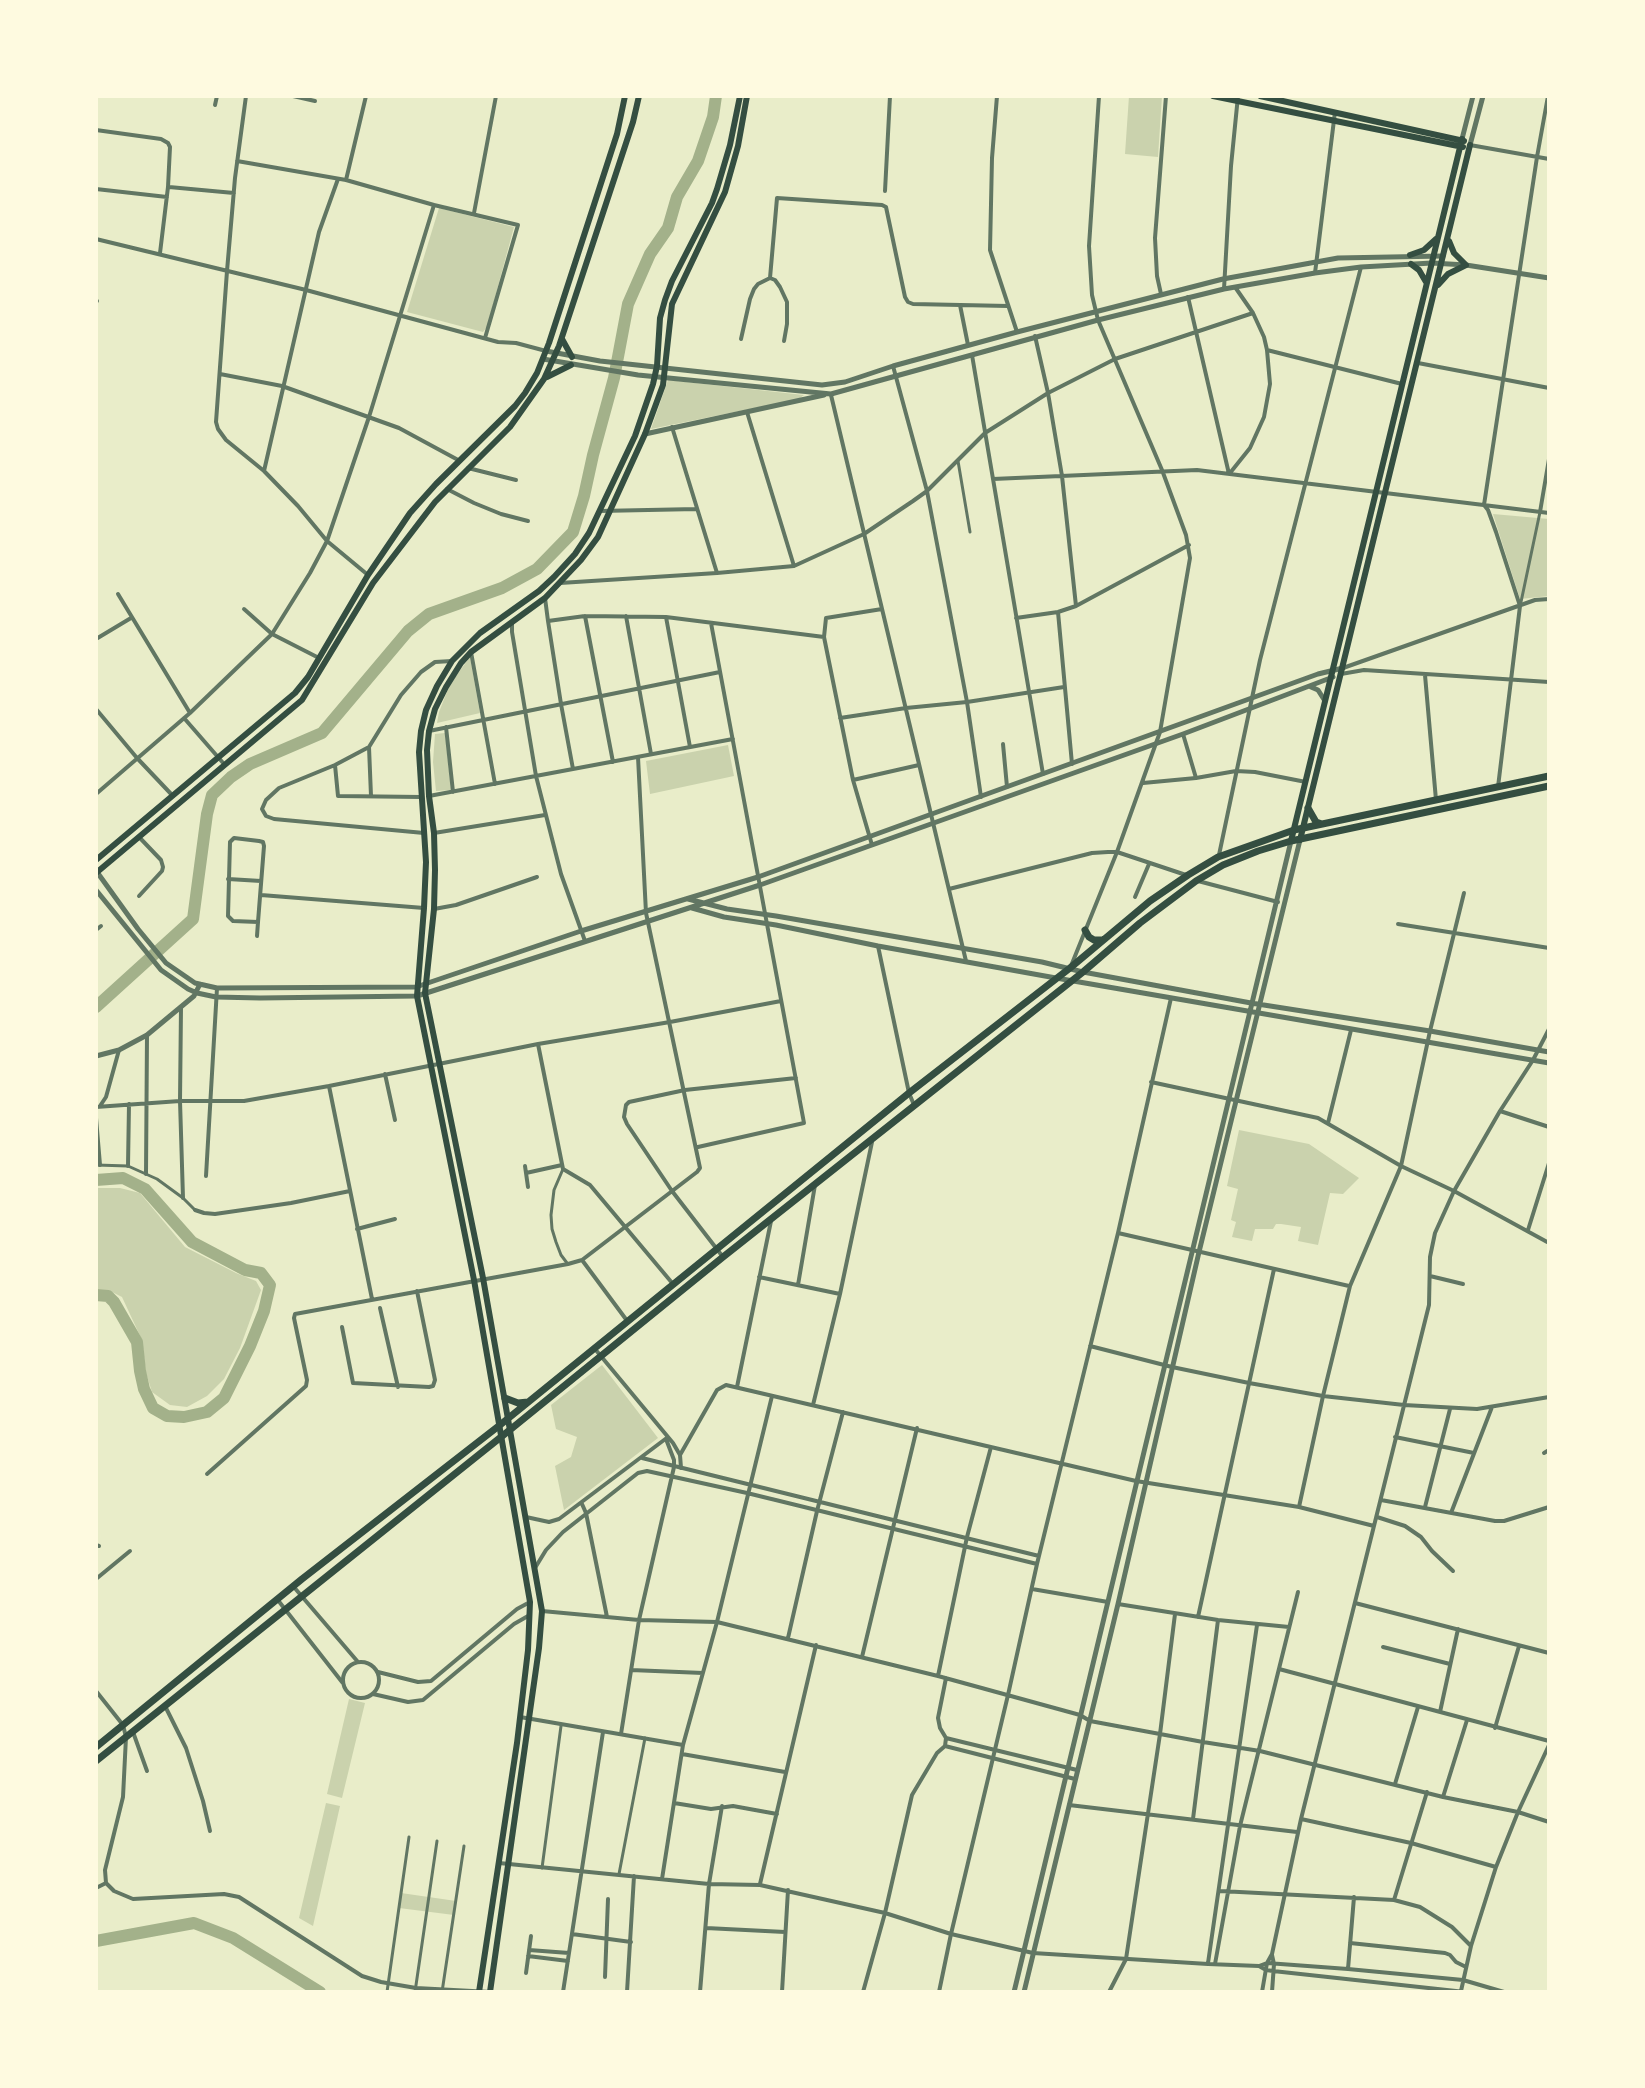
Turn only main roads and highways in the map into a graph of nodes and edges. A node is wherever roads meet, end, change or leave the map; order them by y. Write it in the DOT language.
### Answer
graph roads {
  1 [pos="625,96"];
  2 [pos="639,96"];
  3 [pos="740,96"];
  4 [pos="747,96"];
  5 [pos="1213,96"];
  6 [pos="1260,96"];
  7 [pos="1238,99"];
  8 [pos="1462,139"];
  9 [pos="1470,145"];
  10 [pos="1460,147"];
  11 [pos="1439,232"];
  12 [pos="1448,238"];
  13 [pos="1410,255"];
  14 [pos="1411,264"];
  15 [pos="1427,283"];
  16 [pos="1435,289"];
  17 [pos="561,338"];
  18 [pos="544,379"];
  19 [pos="425,731"];
  20 [pos="1549,776"];
  21 [pos="1549,786"];
  22 [pos="425,796"];
  23 [pos="1308,808"];
  24 [pos="1324,824"];
  25 [pos="1298,829"];
  26 [pos="1296,840"];
  27 [pos="96,860"];
  28 [pos="96,873"];
  29 [pos="1085,930"];
  30 [pos="1102,940"];
  31 [pos="505,1398"];
  32 [pos="530,1401"];
  33 [pos="509,1418"];
  34 [pos="500,1425"];
  35 [pos="511,1429"];
  36 [pos="503,1436"];
  37 [pos="96,1747"];
  38 [pos="96,1761"];
  39 [pos="479,1992"];
  40 [pos="490,1992"];
  1 -- 27 [label="main road"];
  2 -- 17 [label="main road"];
  3 -- 19 [label="main road"];
  4 -- 19 [label="main road"];
  5 -- 7 [label="main road"];
  6 -- 8 [label="main road"];
  7 -- 10 [label="main road"];
  8 -- 9 [label="main road"];
  8 -- 10 [label="main road"];
  9 -- 10 [label="main road"];
  9 -- 12 [label="main road"];
  10 -- 11 [label="main road"];
  11 -- 13 [label="main road"];
  11 -- 15 [label="main road"];
  12 -- 16 [label="main road"];
  12 -- 16 [label="main road"];
  14 -- 15 [label="main road"];
  15 -- 25 [label="main road"];
  16 -- 23 [label="main road"];
  17 -- 18 [label="main road"];
  17 -- 18 [label="main road"];
  18 -- 28 [label="main road"];
  19 -- 22 [label="main road"];
  20 -- 24 [label="main road"];
  21 -- 26 [label="main road"];
  22 -- 31 [label="main road"];
  22 -- 34 [label="main road"];
  23 -- 24 [label="main road"];
  23 -- 25 [label="main road"];
  24 -- 25 [label="main road"];
  25 -- 26 [label="main road"];
  25 -- 30 [label="main road"];
  26 -- 35 [label="main road"];
  29 -- 30 [label="main road"];
  30 -- 32 [label="main road"];
  31 -- 32 [label="main road"];
  31 -- 33 [label="main road"];
  32 -- 33 [label="main road"];
  33 -- 34 [label="main road"];
  33 -- 35 [label="main road"];
  34 -- 36 [label="main road"];
  34 -- 37 [label="main road"];
  35 -- 36 [label="main road"];
  35 -- 40 [label="main road"];
  36 -- 38 [label="main road"];
  36 -- 39 [label="main road"];
}
